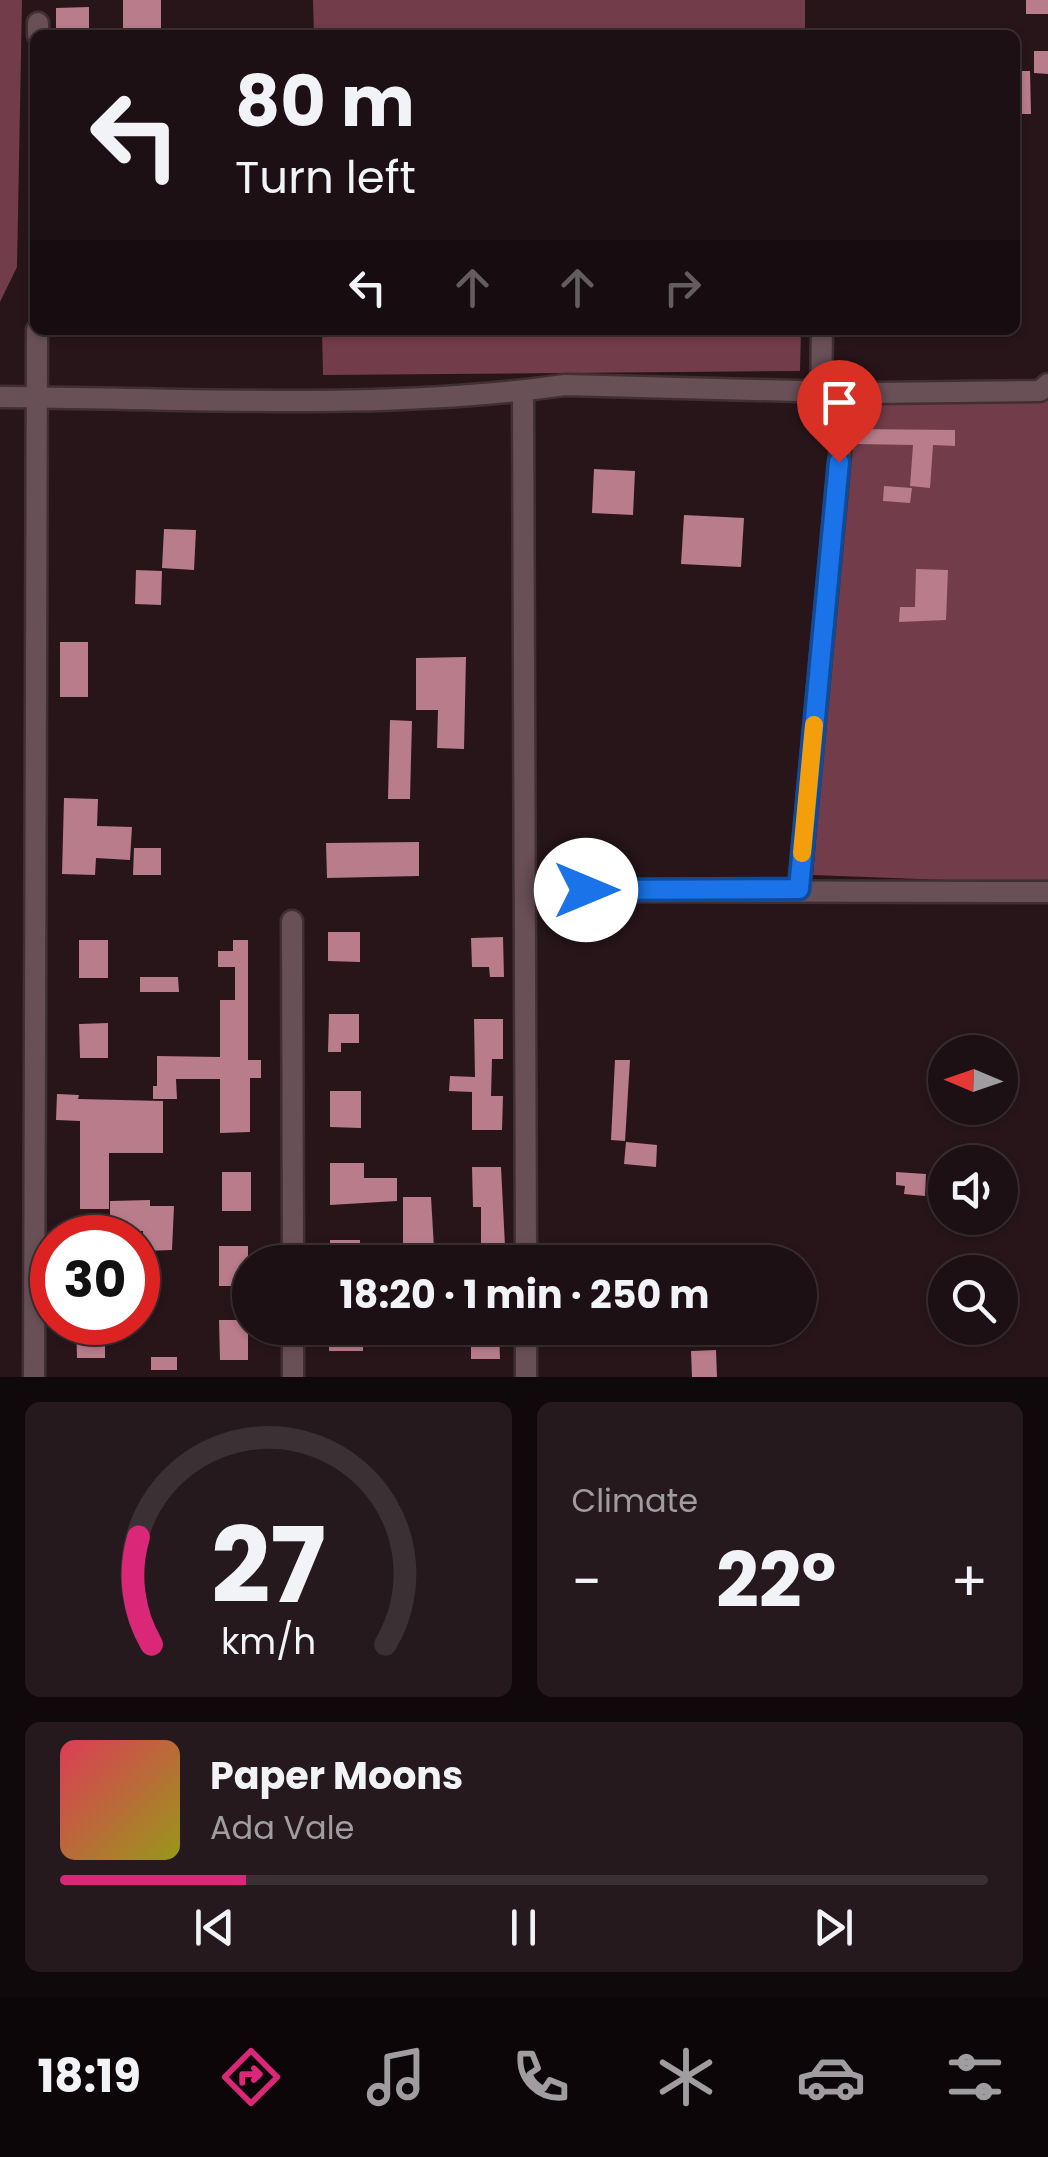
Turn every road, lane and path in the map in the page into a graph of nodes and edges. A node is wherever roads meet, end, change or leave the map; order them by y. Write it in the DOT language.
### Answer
graph roads {
  1 [pos="37,335"];
  2 [pos="822,335"];
  3 [pos="1048,384"];
  4 [pos="523,391"];
  5 [pos="821,392"];
  6 [pos="0,397"];
  7 [pos="37,398"];
  8 [pos="799,889"];
  9 [pos="586,890"];
  10 [pos="1048,892"];
  11 [pos="292,920"];
  12 [pos="293,1245"];
  13 [pos="526,1245"];
  14 [pos="293,1345"];
  15 [pos="526,1345"];
  16 [pos="34,1377"];
  17 [pos="293,1377"];
  18 [pos="526,1377"];
  1 -- 7 [label="street"];
  2 -- 5 [label="street"];
  3 -- 5 [label="street"];
  4 -- 5 [label="street"];
  4 -- 7 [label="street"];
  4 -- 13 [label="street"];
  5 -- 8 [label="street"];
  6 -- 7 [label="street"];
  7 -- 16 [label="street"];
  8 -- 9 [label="street"];
  8 -- 10 [label="street"];
  11 -- 12 [label="street"];
  14 -- 17 [label="street"];
  15 -- 18 [label="street"];
}
